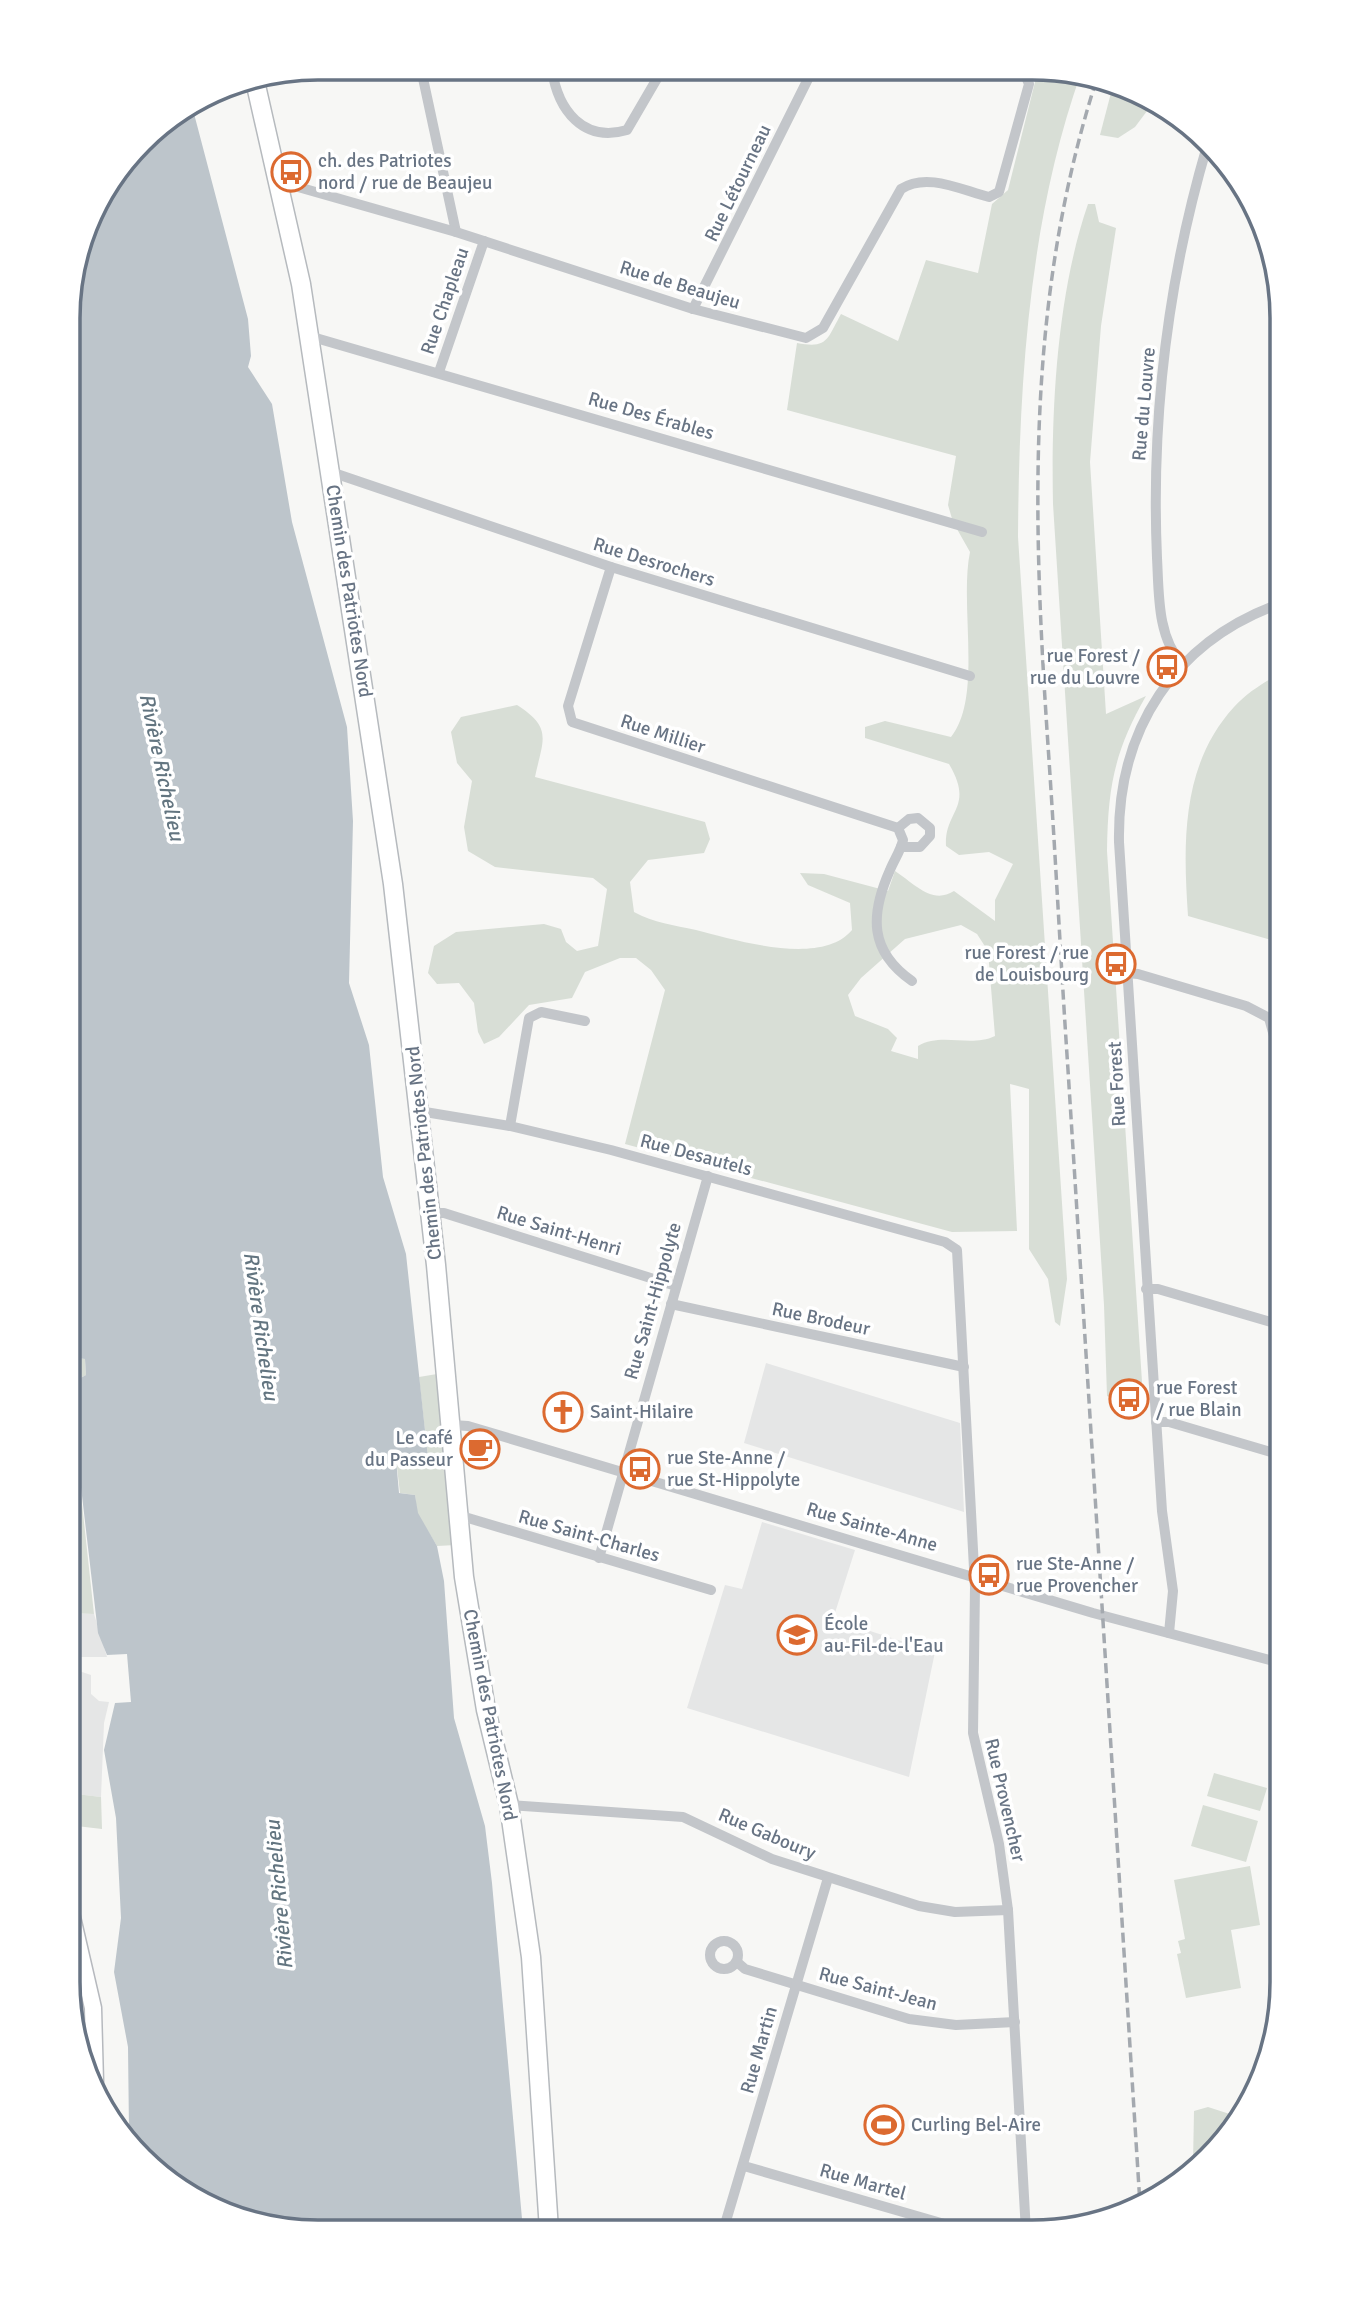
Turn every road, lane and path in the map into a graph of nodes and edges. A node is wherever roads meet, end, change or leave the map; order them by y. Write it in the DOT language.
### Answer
graph roads {
  1 [pos="423,80"];
  2 [pos="554,80"];
  3 [pos="656,80"];
  4 [pos="808,80"];
  5 [pos="1027,80"];
  6 [pos="257,89"];
  7 [pos="1205,157"];
  8 [pos="277,181"];
  9 [pos="456,232"];
  10 [pos="484,241"];
  11 [pos="693,309"];
  12 [pos="309,336"];
  13 [pos="439,372"];
  14 [pos="331,472"];
  15 [pos="982,532"];
  16 [pos="611,567"];
  17 [pos="1270,609"];
  18 [pos="1182,664"];
  19 [pos="970,676"];
  20 [pos="898,828"];
  21 [pos="901,847"];
  22 [pos="1127,974"];
  23 [pos="912,981"];
  24 [pos="1270,1020"];
  25 [pos="585,1021"];
  26 [pos="419,1111"];
  27 [pos="510,1126"];
  28 [pos="708,1176"];
  29 [pos="431,1213"];
  30 [pos="957,1250"];
  31 [pos="676,1286"];
  32 [pos="1146,1289"];
  33 [pos="671,1304"];
  34 [pos="1269,1322"];
  35 [pos="964,1367"];
  36 [pos="1156,1422"];
  37 [pos="452,1425"];
  38 [pos="1269,1452"];
  39 [pos="623,1472"];
  40 [pos="458,1515"];
  41 [pos="599,1558"];
  42 [pos="974,1577"];
  43 [pos="711,1590"];
  44 [pos="1169,1633"];
  45 [pos="1269,1660"];
  46 [pos="509,1805"];
  47 [pos="828,1878"];
  48 [pos="1008,1910"];
  49 [pos="80,1952"];
  50 [pos="737,1962"];
  51 [pos="796,1985"];
  52 [pos="1015,2022"];
  53 [pos="94,2061"];
  54 [pos="744,2166"];
  55 [pos="548,2220"];
  56 [pos="727,2220"];
  57 [pos="931,2220"];
  58 [pos="1025,2220"];
  1 -- 9 [label="street, Rue Chapleau"];
  2 -- 3 [label="street"];
  4 -- 11 [label="street, Rue Létourneau"];
  5 -- 11 [label="street, Rue de Beaujeu"];
  6 -- 8 [label="main road, Chemin des Patriotes Nord"];
  7 -- 18 [label="street, Rue du Louvre"];
  8 -- 9 [label="street, Rue de Beaujeu"];
  8 -- 12 [label="main road, Chemin des Patriotes Nord"];
  9 -- 10 [label="street, Rue de Beaujeu"];
  10 -- 11 [label="street, Rue de Beaujeu"];
  10 -- 13 [label="street, Rue Chapleau"];
  12 -- 13 [label="street, Rue Des Érables"];
  12 -- 14 [label="main road, Chemin des Patriotes Nord"];
  13 -- 15 [label="street, Rue Des Érables"];
  14 -- 16 [label="street, Rue Desrochers"];
  14 -- 26 [label="main road, Chemin des Patriotes Nord"];
  16 -- 19 [label="street, Rue Desrochers"];
  16 -- 20 [label="street, Rue Millier"];
  17 -- 18 [label="street, Rue Forest"];
  18 -- 22 [label="street, Rue Forest"];
  20 -- 21 [label="street"];
  20 -- 21 [label="street, Rue Millier"];
  21 -- 23 [label="street"];
  22 -- 24 [label="street"];
  22 -- 32 [label="street, Rue Forest"];
  25 -- 27 [label="street"];
  26 -- 27 [label="street, Rue Desautels"];
  26 -- 29 [label="main road, Chemin des Patriotes Nord"];
  27 -- 28 [label="street, Rue Desautels"];
  28 -- 30 [label="street, Rue Desautels"];
  28 -- 31 [label="street, Rue Saint-Hippolyte"];
  29 -- 31 [label="street, Rue Saint-Henri"];
  29 -- 37 [label="main road, Chemin des Patriotes Nord"];
  30 -- 35 [label="street, Rue Provencher"];
  31 -- 33 [label="street, Rue Saint-Hippolyte"];
  32 -- 34 [label="street"];
  32 -- 36 [label="street, Rue Forest"];
  33 -- 35 [label="street, Rue Brodeur"];
  33 -- 39 [label="street, Rue Saint-Hippolyte"];
  35 -- 42 [label="street, Rue Provencher"];
  36 -- 38 [label="street"];
  36 -- 44 [label="street, Rue Forest"];
  37 -- 39 [label="street, Rue Sainte-Anne"];
  37 -- 40 [label="main road, Chemin des Patriotes Nord"];
  39 -- 41 [label="street, Rue Saint-Hippolyte"];
  39 -- 42 [label="street, Rue Sainte-Anne"];
  40 -- 41 [label="street, Rue Saint-Charles"];
  40 -- 46 [label="main road, Chemin des Patriotes Nord"];
  41 -- 43 [label="street, Rue Saint-Charles"];
  42 -- 44 [label="street, Rue Sainte-Anne"];
  42 -- 48 [label="street, Rue Provencher"];
  44 -- 45 [label="street, Rue Sainte-Anne"];
  46 -- 47 [label="street, Rue Gaboury"];
  46 -- 55 [label="main road, Chemin des Patriotes Nord"];
  47 -- 48 [label="street, Rue Gaboury"];
  47 -- 51 [label="street, Rue Martin"];
  48 -- 52 [label="street, Rue Provencher"];
  49 -- 53 [label="main road"];
  50 -- 51 [label="street, Rue Saint-Jean"];
  51 -- 52 [label="street, Rue Saint-Jean"];
  51 -- 54 [label="street, Rue Martin"];
  52 -- 58 [label="street, Rue Provencher"];
  54 -- 56 [label="street, Rue Martin"];
  54 -- 57 [label="street, Rue Martel"];
}
